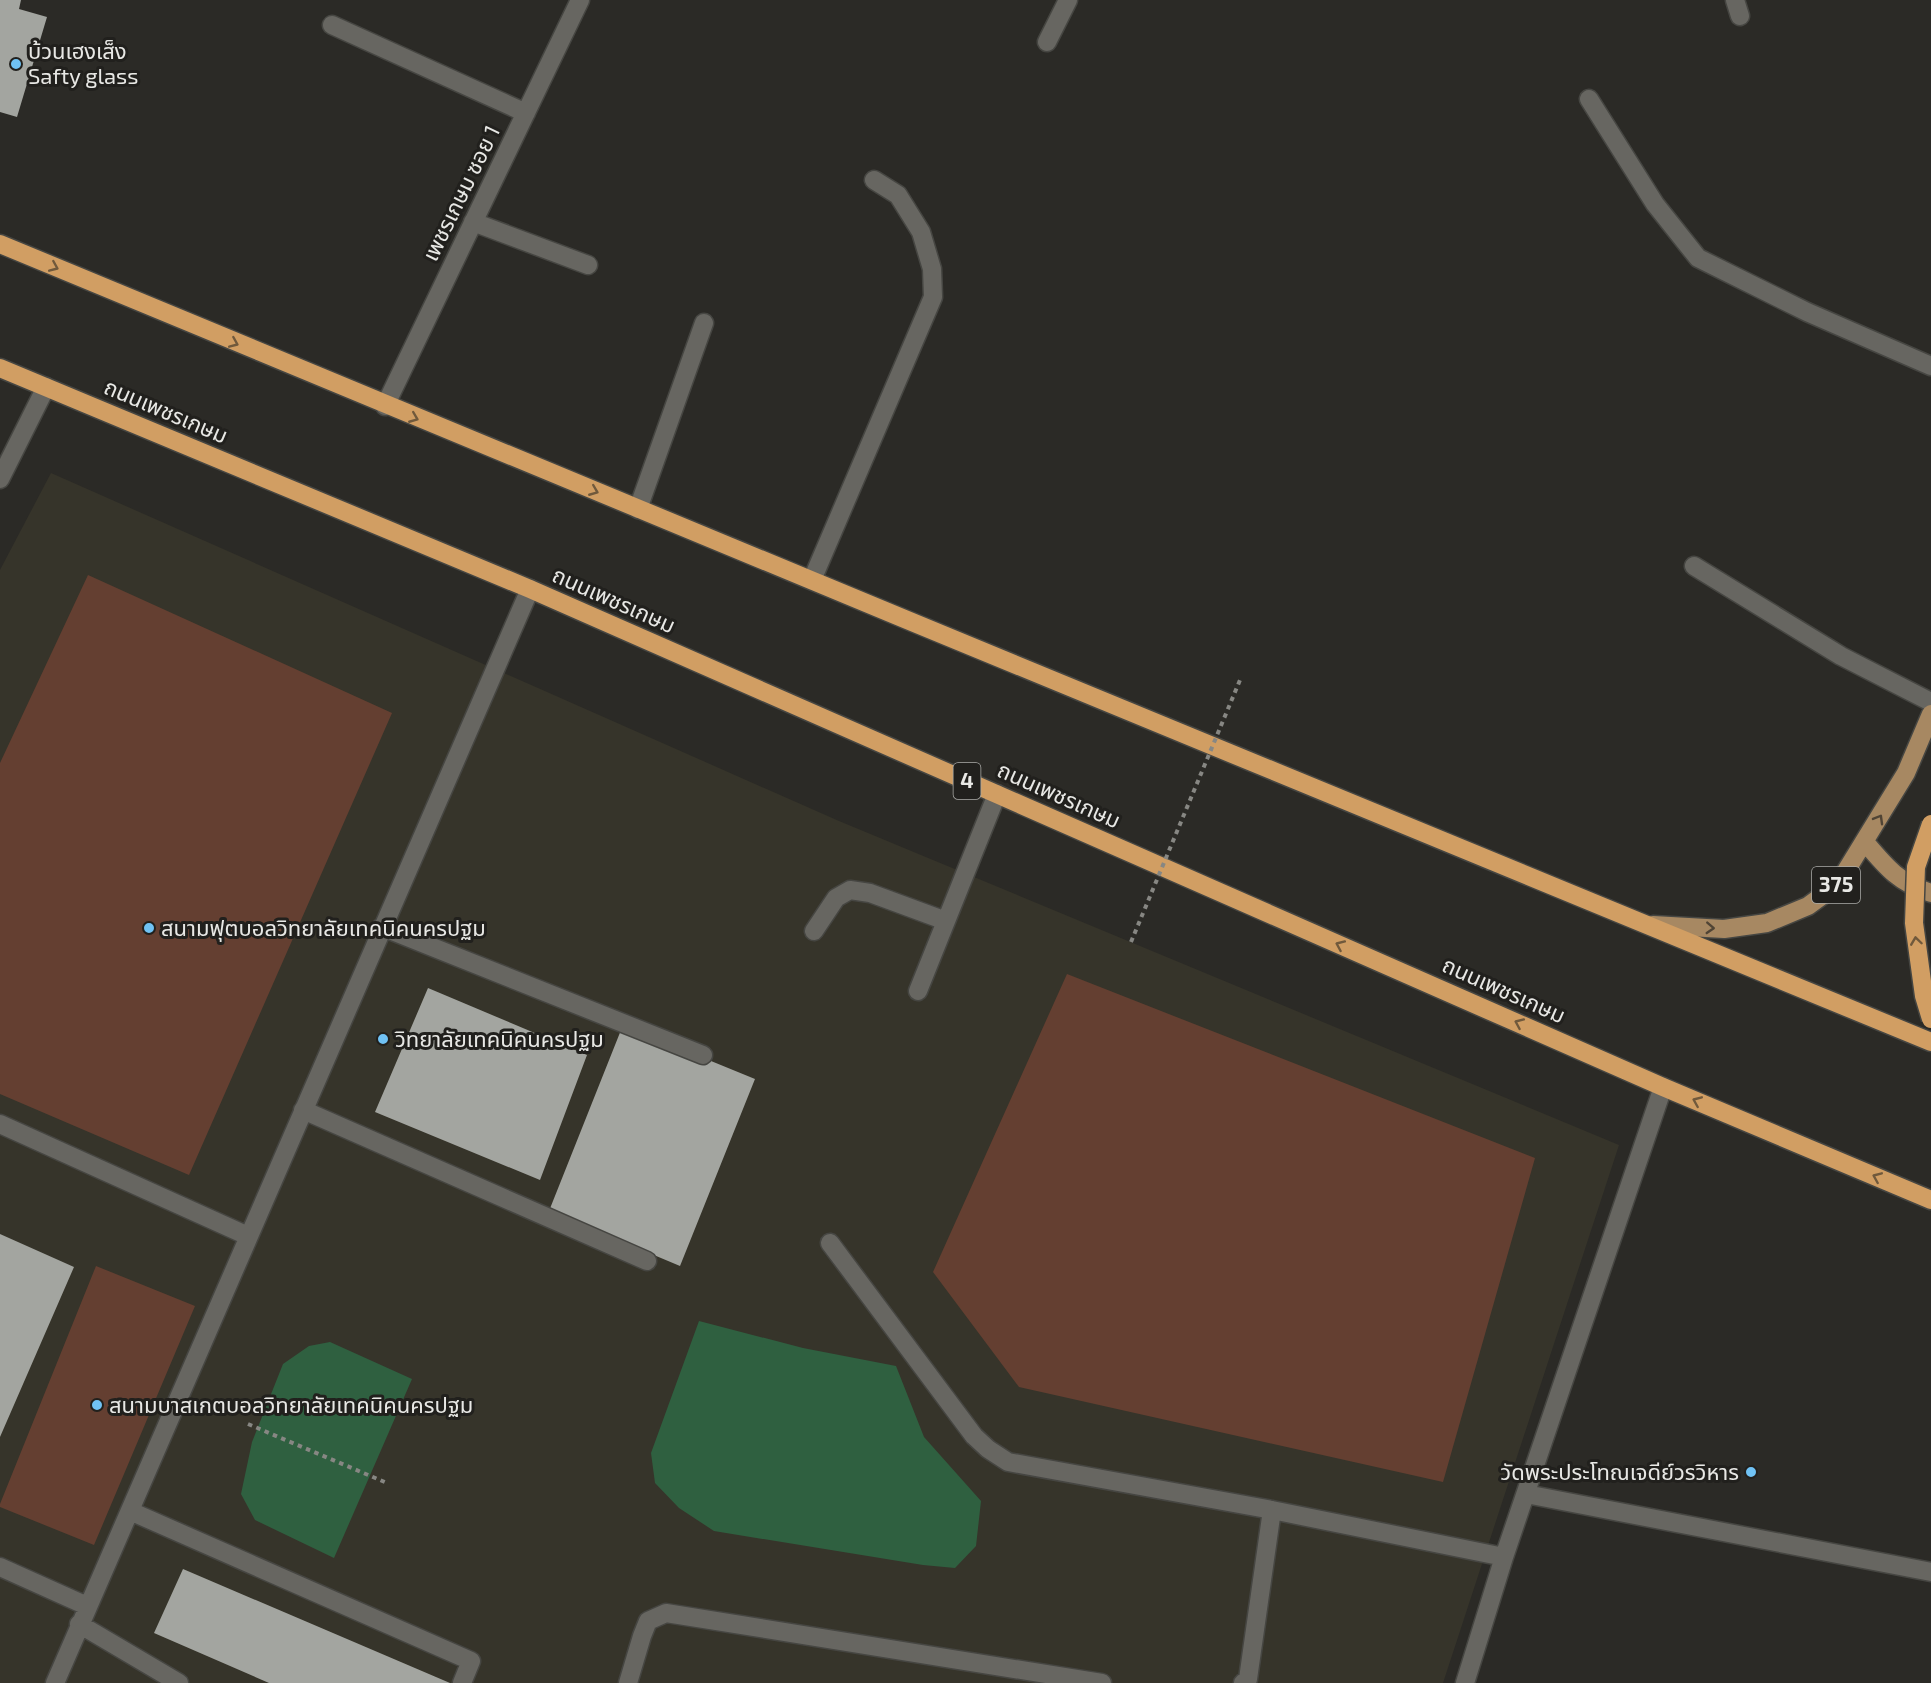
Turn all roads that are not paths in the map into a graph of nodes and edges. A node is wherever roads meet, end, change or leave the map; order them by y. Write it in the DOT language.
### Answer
graph roads {
  1 [pos="580,0"];
  2 [pos="1068,0"];
  3 [pos="332,25"];
  4 [pos="1047,42"];
  5 [pos="1588,99"];
  6 [pos="526,113"];
  7 [pos="874,180"];
  8 [pos="473,222"];
  9 [pos="0,244"];
  10 [pos="588,265"];
  11 [pos="704,323"];
  12 [pos="1931,366"];
  13 [pos="0,368"];
  14 [pos="46,387"];
  15 [pos="385,406"];
  16 [pos="0,479"];
  17 [pos="638,509"];
  18 [pos="1694,566"];
  19 [pos="812,580"];
  20 [pos="530,589"];
  21 [pos="1931,702"];
  22 [pos="1931,714"];
  23 [pos="997,794"];
  24 [pos="1931,824"];
  25 [pos="1865,842"];
  26 [pos="1931,893"];
  27 [pos="946,921"];
  28 [pos="1652,925"];
  29 [pos="382,927"];
  30 [pos="814,931"];
  31 [pos="918,991"];
  32 [pos="1931,1019"];
  33 [pos="1931,1042"];
  34 [pos="703,1054"];
  35 [pos="1663,1087"];
  36 [pos="303,1110"];
  37 [pos="0,1124"];
  38 [pos="1931,1200"];
  39 [pos="248,1236"];
  40 [pos="830,1243"];
  41 [pos="647,1261"];
  42 [pos="1526,1494"];
  43 [pos="1272,1510"];
  44 [pos="130,1511"];
  45 [pos="1504,1557"];
  46 [pos="0,1567"];
  47 [pos="1931,1572"];
  48 [pos="87,1606"];
  49 [pos="79,1624"];
  50 [pos="55,1683"];
  51 [pos="179,1683"];
  52 [pos="462,1683"];
  53 [pos="628,1683"];
  54 [pos="1101,1683"];
  55 [pos="1243,1683"];
  56 [pos="1465,1683"];
  1 -- 6 [label="street, เพชรเกษม ซอย 1"];
  2 -- 4 [label="street"];
  3 -- 6 [label="street"];
  5 -- 12 [label="street"];
  6 -- 8 [label="street, เพชรเกษม ซอย 1"];
  7 -- 19 [label="street"];
  8 -- 10 [label="street"];
  8 -- 15 [label="street, เพชรเกษม ซอย 1"];
  9 -- 15 [label="highway, one-way"];
  11 -- 17 [label="street"];
  13 -- 14 [label="highway, ถนนเพชรเกษม / 4"];
  14 -- 16 [label="street"];
  14 -- 20 [label="highway, ถนนเพชรเกษม / 4"];
  15 -- 17 [label="highway, one-way"];
  17 -- 19 [label="highway"];
  18 -- 21 [label="street"];
  19 -- 28 [label="highway"];
  20 -- 23 [label="highway, ถนนเพชรเกษม / 4"];
  20 -- 29 [label="street"];
  25 -- 22 [label="main road, 375, one-way"];
  23 -- 27 [label="street"];
  35 -- 23 [label="highway, ถนนเพชรเกษม / 4, one-way"];
  32 -- 24 [label="highway, one-way, bridge"];
  25 -- 26 [label="main road"];
  28 -- 25 [label="main road, 375, one-way"];
  27 -- 30 [label="street"];
  27 -- 31 [label="street"];
  28 -- 33 [label="highway"];
  29 -- 34 [label="street"];
  29 -- 36 [label="street"];
  38 -- 35 [label="highway, ถนนเพชรเกษม / 4, one-way"];
  35 -- 42 [label="street"];
  36 -- 39 [label="street"];
  36 -- 41 [label="street"];
  37 -- 39 [label="street"];
  39 -- 44 [label="street"];
  40 -- 43 [label="street"];
  42 -- 45 [label="street"];
  42 -- 47 [label="street"];
  43 -- 45 [label="street"];
  43 -- 55 [label="street"];
  44 -- 48 [label="street"];
  44 -- 52 [label="street"];
  45 -- 56 [label="street"];
  46 -- 48 [label="street"];
  48 -- 49 [label="street"];
  49 -- 50 [label="street"];
  49 -- 51 [label="street"];
  53 -- 54 [label="street"];
}
